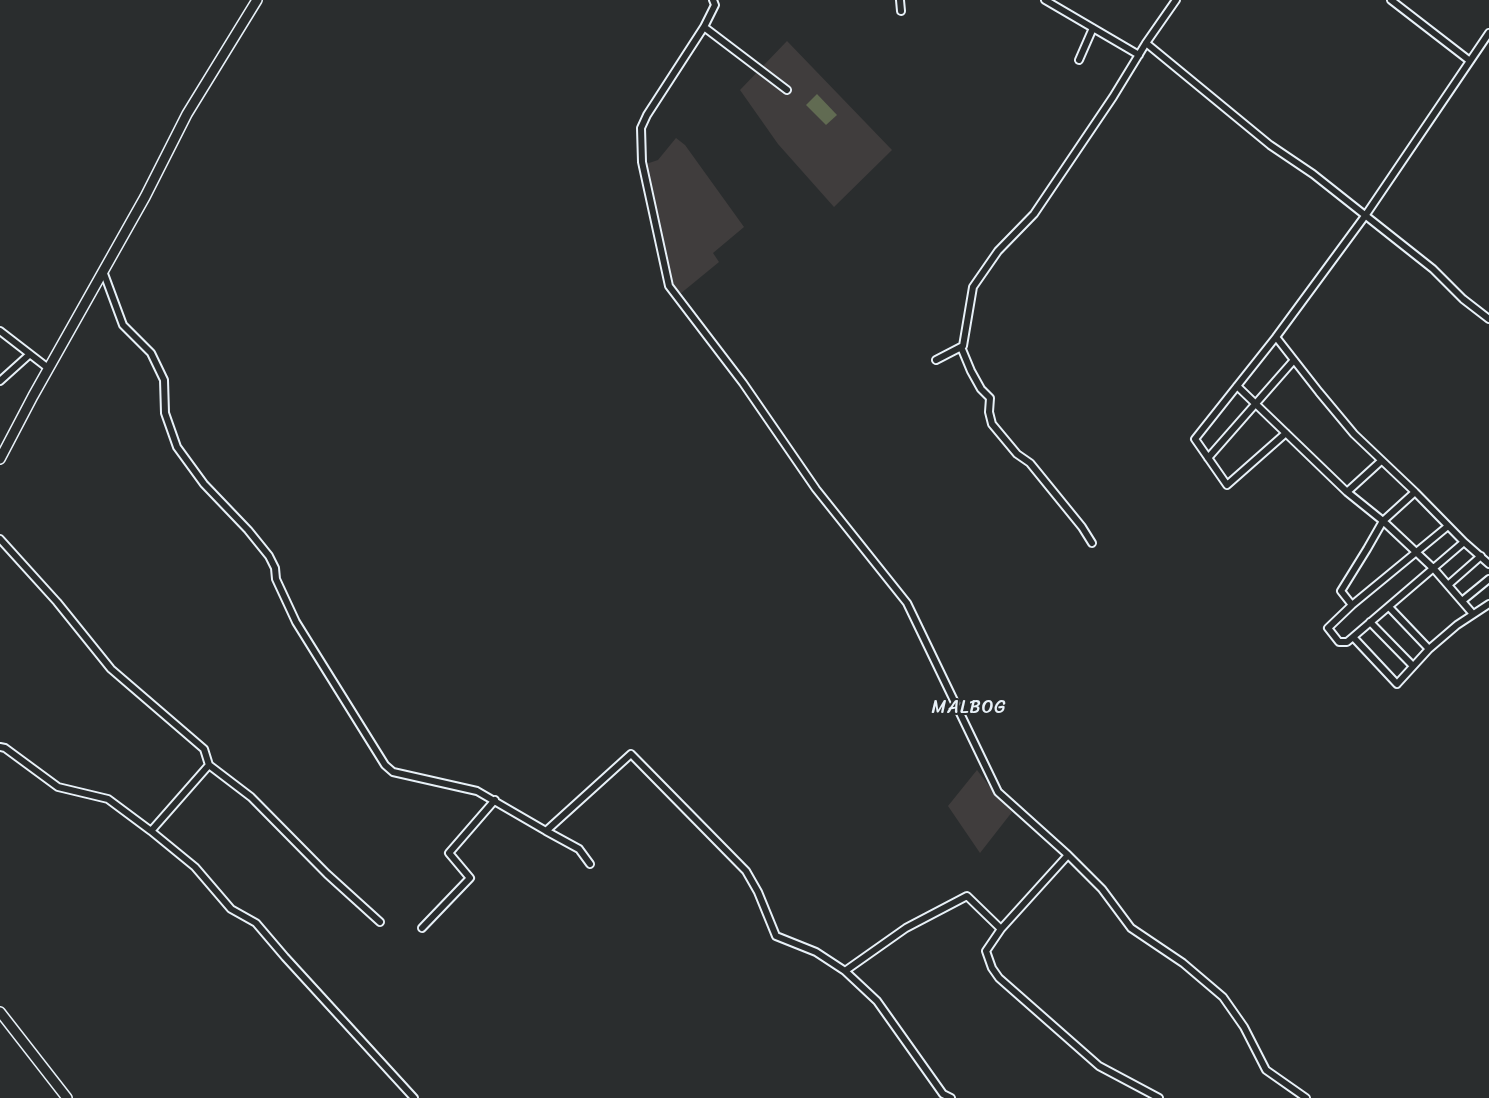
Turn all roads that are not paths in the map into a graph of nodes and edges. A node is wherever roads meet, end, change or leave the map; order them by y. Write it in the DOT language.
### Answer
graph roads {
  1 [pos="257,0"];
  2 [pos="900,0"];
  3 [pos="1176,0"];
  4 [pos="1391,0"];
  5 [pos="1048,1"];
  6 [pos="714,2"];
  7 [pos="901,11"];
  8 [pos="704,27"];
  9 [pos="1093,28"];
  10 [pos="1489,33"];
  11 [pos="1146,43"];
  12 [pos="1139,55"];
  13 [pos="1079,60"];
  14 [pos="1470,61"];
  15 [pos="787,90"];
  16 [pos="1365,216"];
  17 [pos="103,271"];
  18 [pos="1489,319"];
  19 [pos="0,331"];
  20 [pos="1276,337"];
  21 [pos="961,347"];
  22 [pos="30,354"];
  23 [pos="936,360"];
  24 [pos="1294,360"];
  25 [pos="48,368"];
  26 [pos="0,382"];
  27 [pos="1237,386"];
  28 [pos="1255,403"];
  29 [pos="1286,434"];
  30 [pos="1208,458"];
  31 [pos="0,459"];
  32 [pos="1381,461"];
  33 [pos="1347,492"];
  34 [pos="1415,492"];
  35 [pos="1383,521"];
  36 [pos="1448,526"];
  37 [pos="0,539"];
  38 [pos="1464,542"];
  39 [pos="1092,543"];
  40 [pos="1416,552"];
  41 [pos="1481,556"];
  42 [pos="1489,564"];
  43 [pos="1434,569"];
  44 [pos="1489,579"];
  45 [pos="1448,585"];
  46 [pos="1462,601"];
  47 [pos="1489,604"];
  48 [pos="1352,605"];
  49 [pos="1389,607"];
  50 [pos="1473,614"];
  51 [pos="1370,622"];
  52 [pos="1353,637"];
  53 [pos="1429,649"];
  54 [pos="1413,666"];
  55 [pos="0,747"];
  56 [pos="209,765"];
  57 [pos="495,800"];
  58 [pos="151,831"];
  59 [pos="546,831"];
  60 [pos="1068,855"];
  61 [pos="590,864"];
  62 [pos="380,922"];
  63 [pos="422,928"];
  64 [pos="1001,929"];
  65 [pos="845,971"];
  66 [pos="0,1012"];
  67 [pos="409,1096"];
  68 [pos="66,1098"];
  69 [pos="951,1098"];
  70 [pos="1159,1098"];
  71 [pos="1306,1098"];
  1 -- 17 [label="street"];
  2 -- 7 [label="street"];
  3 -- 11 [label="street"];
  4 -- 14 [label="street"];
  5 -- 9 [label="street"];
  6 -- 8 [label="street"];
  8 -- 15 [label="street"];
  8 -- 60 [label="street"];
  9 -- 12 [label="street"];
  9 -- 13 [label="street"];
  10 -- 14 [label="street"];
  11 -- 12 [label="street"];
  11 -- 16 [label="street"];
  12 -- 21 [label="street"];
  14 -- 16 [label="street"];
  16 -- 18 [label="street"];
  16 -- 20 [label="street"];
  17 -- 25 [label="street"];
  17 -- 57 [label="street"];
  19 -- 22 [label="street"];
  20 -- 24 [label="street"];
  20 -- 27 [label="street"];
  21 -- 23 [label="street"];
  21 -- 39 [label="street"];
  22 -- 25 [label="street"];
  22 -- 26 [label="street"];
  24 -- 28 [label="street"];
  24 -- 32 [label="street"];
  25 -- 31 [label="street"];
  27 -- 28 [label="street"];
  27 -- 30 [label="street"];
  28 -- 29 [label="street"];
  28 -- 30 [label="street"];
  29 -- 30 [label="street"];
  29 -- 33 [label="street"];
  32 -- 33 [label="street"];
  32 -- 34 [label="street"];
  33 -- 35 [label="street"];
  34 -- 35 [label="street"];
  34 -- 36 [label="street"];
  35 -- 40 [label="street"];
  35 -- 48 [label="street"];
  36 -- 38 [label="street"];
  36 -- 40 [label="street"];
  37 -- 56 [label="street"];
  38 -- 41 [label="street"];
  38 -- 43 [label="street"];
  40 -- 43 [label="street"];
  40 -- 48 [label="street"];
  41 -- 42 [label="street"];
  41 -- 45 [label="street"];
  43 -- 45 [label="street"];
  43 -- 49 [label="street"];
  44 -- 46 [label="street"];
  45 -- 46 [label="street"];
  46 -- 50 [label="street"];
  47 -- 50 [label="street"];
  48 -- 52 [label="street"];
  49 -- 51 [label="street"];
  49 -- 53 [label="street"];
  50 -- 53 [label="street"];
  51 -- 52 [label="street"];
  51 -- 54 [label="street"];
  52 -- 54 [label="street"];
  53 -- 54 [label="street"];
  55 -- 58 [label="street"];
  56 -- 58 [label="street"];
  56 -- 62 [label="street"];
  57 -- 59 [label="street"];
  57 -- 63 [label="street"];
  58 -- 67 [label="street"];
  59 -- 61 [label="street"];
  59 -- 65 [label="street"];
  60 -- 64 [label="street"];
  60 -- 71 [label="street"];
  64 -- 65 [label="street"];
  64 -- 70 [label="street"];
  65 -- 69 [label="street"];
  66 -- 68 [label="street"];
}
